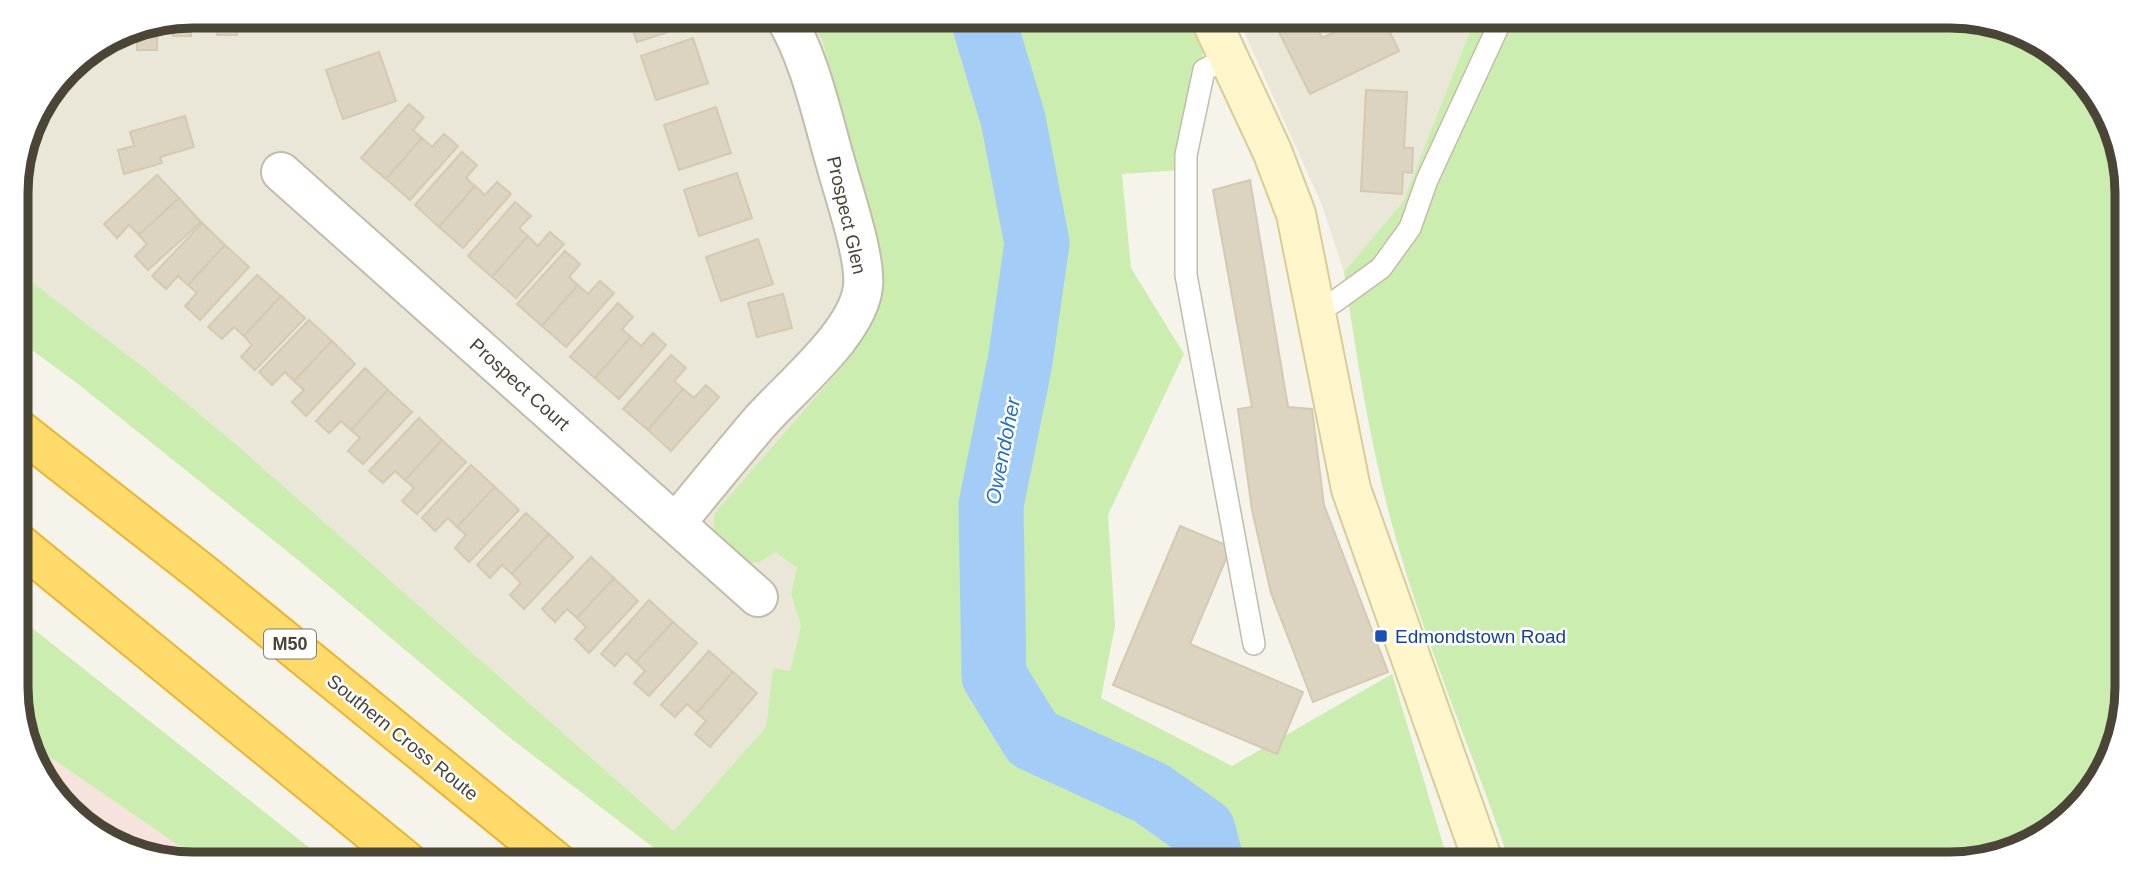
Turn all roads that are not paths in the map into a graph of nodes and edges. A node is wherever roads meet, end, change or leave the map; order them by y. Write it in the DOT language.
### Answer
graph roads {
  1 [pos="792,28"];
  2 [pos="1215,28"];
  3 [pos="1497,28"];
  4 [pos="1228,57"];
  5 [pos="281,172"];
  6 [pos="1315,312"];
  7 [pos="28,437"];
  8 [pos="676,523"];
  9 [pos="28,551"];
  10 [pos="758,597"];
  11 [pos="1254,644"];
  12 [pos="395,852"];
  13 [pos="544,852"];
  14 [pos="1480,852"];
  1 -- 8 [label="street, Prospect Glen"];
  2 -- 4 [label="main road"];
  3 -- 6 [label="lane"];
  4 -- 6 [label="main road"];
  4 -- 11 [label="lane"];
  5 -- 8 [label="street, Prospect Court"];
  6 -- 14 [label="main road"];
  7 -- 13 [label="highway, Southern Cross Route / M50"];
  8 -- 10 [label="street, Prospect Court"];
  9 -- 12 [label="highway"];
}
